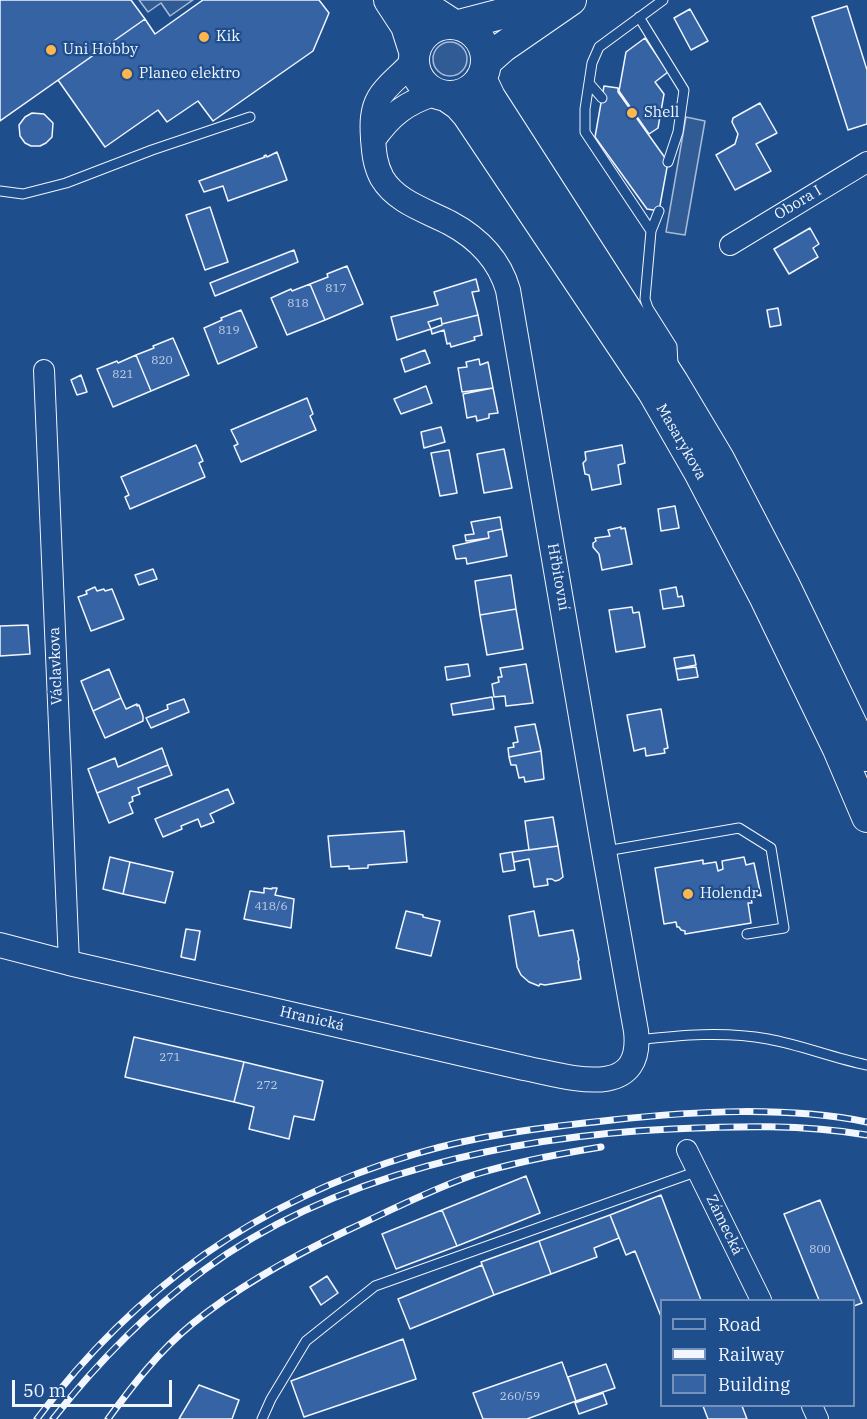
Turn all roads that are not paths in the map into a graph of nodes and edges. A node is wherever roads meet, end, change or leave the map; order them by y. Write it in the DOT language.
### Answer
graph roads {
  1 [pos="389,0"];
  2 [pos="421,0"];
  3 [pos="532,0"];
  4 [pos="571,0"];
  5 [pos="663,0"];
  6 [pos="639,17"];
  7 [pos="455,24"];
  8 [pos="414,56"];
  9 [pos="483,70"];
  10 [pos="589,83"];
  11 [pos="441,95"];
  12 [pos="602,98"];
  13 [pos="250,117"];
  14 [pos="373,140"];
  15 [pos="668,162"];
  16 [pos="867,162"];
  17 [pos="0,191"];
  18 [pos="659,211"];
  19 [pos="651,231"];
  20 [pos="730,245"];
  21 [pos="44,370"];
  22 [pos="673,382"];
  23 [pos="775,591"];
  24 [pos="867,756"];
  25 [pos="867,818"];
  26 [pos="604,851"];
  27 [pos="747,934"];
  28 [pos="0,945"];
  29 [pos="69,963"];
  30 [pos="637,1040"];
  31 [pos="867,1065"];
  32 [pos="623,1073"];
  33 [pos="687,1150"];
  34 [pos="698,1171"];
  35 [pos="761,1299"];
  36 [pos="262,1419"];
  1 -- 8 [label="main road"];
  2 -- 7 [label="main road"];
  3 -- 7 [label="main road"];
  4 -- 9 [label="main road"];
  5 -- 6 [label="lane"];
  6 -- 10 [label="lane"];
  6 -- 15 [label="lane"];
  7 -- 8 [label="main road"];
  7 -- 9 [label="main road"];
  8 -- 11 [label="main road"];
  8 -- 14 [label="street, Hřbitovní"];
  9 -- 11 [label="main road"];
  9 -- 22 [label="main road, Masarykova"];
  10 -- 12 [label="lane"];
  10 -- 19 [label="lane"];
  11 -- 14 [label="street"];
  11 -- 23 [label="main road, Masarykova"];
  13 -- 17 [label="lane"];
  14 -- 26 [label="street, Hřbitovní"];
  16 -- 20 [label="street, Obora I"];
  18 -- 19 [label="lane"];
  19 -- 22 [label="lane"];
  21 -- 29 [label="street, Václavkova"];
  22 -- 23 [label="main road, Masarykova"];
  23 -- 24 [label="main road, Masarykova"];
  23 -- 25 [label="main road, Masarykova"];
  26 -- 27 [label="lane"];
  26 -- 30 [label="street, Hřbitovní"];
  28 -- 29 [label="street, Hranická"];
  29 -- 32 [label="street, Hranická"];
  30 -- 31 [label="lane"];
  30 -- 32 [label="street, Hřbitovní"];
  33 -- 34 [label="street, Zámecká"];
  34 -- 35 [label="street, Zámecká"];
  34 -- 36 [label="lane"];
}
